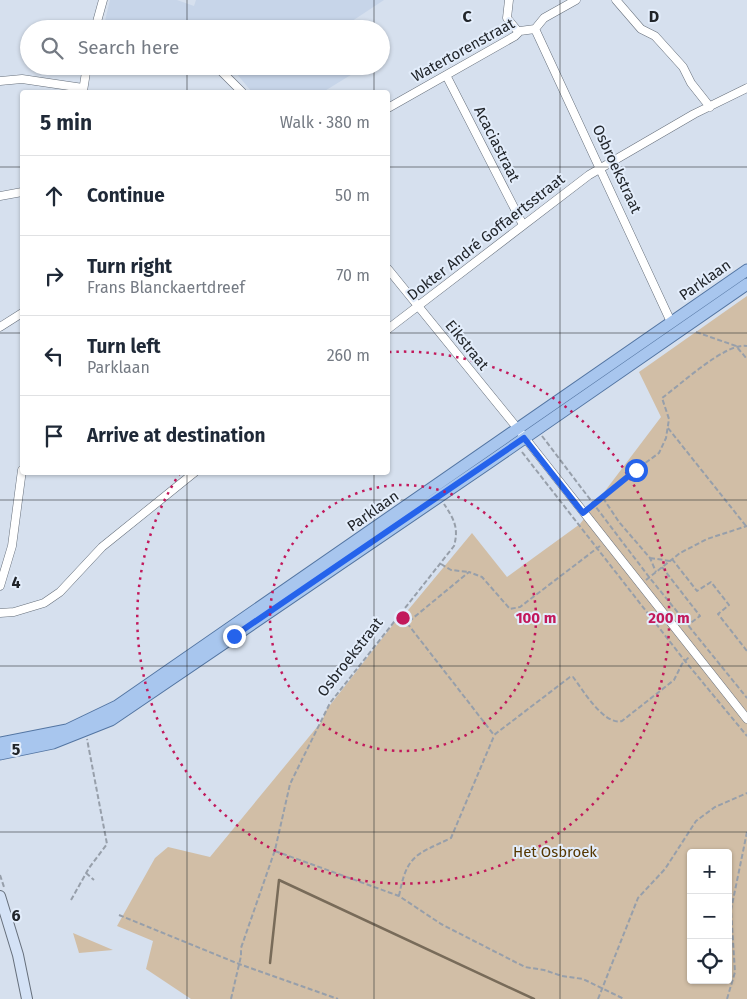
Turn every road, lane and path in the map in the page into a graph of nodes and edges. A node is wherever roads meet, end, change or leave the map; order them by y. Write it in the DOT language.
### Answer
graph roads {
  1 [pos="103,0"];
  2 [pos="509,0"];
  3 [pos="576,0"];
  4 [pos="616,0"];
  5 [pos="98,20"];
  6 [pos="516,29"];
  7 [pos="535,29"];
  8 [pos="86,75"];
  9 [pos="225,75"];
  10 [pos="446,75"];
  11 [pos="0,81"];
  12 [pos="747,88"];
  13 [pos="83,90"];
  14 [pos="240,90"];
  15 [pos="710,106"];
  16 [pos="390,107"];
  17 [pos="601,168"];
  18 [pos="20,192"];
  19 [pos="0,196"];
  20 [pos="523,225"];
  21 [pos="747,270"];
  22 [pos="390,271"];
  23 [pos="747,284"];
  24 [pos="418,306"];
  25 [pos="20,314"];
  26 [pos="671,322"];
  27 [pos="0,327"];
  28 [pos="390,327"];
  29 [pos="695,332"];
  30 [pos="736,346"];
  31 [pos="747,346"];
  32 [pos="747,359"];
  33 [pos="668,428"];
  34 [pos="540,434"];
  35 [pos="520,438"];
  36 [pos="21,475"];
  37 [pos="191,475"];
  38 [pos="438,497"];
  39 [pos="603,498"];
  40 [pos="594,505"];
  41 [pos="583,513"];
  42 [pos="746,526"];
  43 [pos="606,541"];
  44 [pos="596,549"];
  45 [pos="650,558"];
  46 [pos="671,560"];
  47 [pos="441,564"];
  48 [pos="662,567"];
  49 [pos="469,572"];
  50 [pos="656,572"];
  51 [pos="649,577"];
  52 [pos="640,585"];
  53 [pos="0,586"];
  54 [pos="0,613"];
  55 [pos="401,614"];
  56 [pos="407,623"];
  57 [pos="688,625"];
  58 [pos="747,651"];
  59 [pos="694,652"];
  60 [pos="685,661"];
  61 [pos="747,698"];
  62 [pos="747,719"];
  63 [pos="86,732"];
  64 [pos="494,735"];
  65 [pos="747,736"];
  66 [pos="0,743"];
  67 [pos="0,754"];
  68 [pos="747,793"];
  69 [pos="747,832"];
  70 [pos="275,850"];
  71 [pos="86,873"];
  72 [pos="94,880"];
  73 [pos="0,896"];
  74 [pos="399,896"];
  75 [pos="71,900"];
  76 [pos="119,915"];
  77 [pos="4,922"];
  78 [pos="239,964"];
  79 [pos="601,986"];
  80 [pos="27,999"];
  81 [pos="231,999"];
  82 [pos="338,999"];
  83 [pos="598,999"];
  84 [pos="624,999"];
  85 [pos="727,999"];
  1 -- 5 [label="street"];
  2 -- 6 [label="street, Watertorenstraat"];
  3 -- 7 [label="street, Watertorenstraat"];
  4 -- 15 [label="street"];
  7 -- 10 [label="street, Watertorenstraat"];
  7 -- 17 [label="street, Osbroekstraat"];
  8 -- 13 [label="street"];
  9 -- 14 [label="street"];
  10 -- 16 [label="street, Watertorenstraat"];
  10 -- 20 [label="street, Acaciastraat"];
  11 -- 13 [label="street"];
  12 -- 15 [label="street, Dokter André Goffaertsstraat"];
  15 -- 17 [label="street, Dokter André Goffaertsstraat"];
  17 -- 20 [label="street, Dokter André Goffaertsstraat"];
  17 -- 26 [label="street, Osbroekstraat"];
  18 -- 19 [label="street"];
  20 -- 24 [label="street, Dokter André Goffaertsstraat"];
  21 -- 26 [label="main road, Parklaan"];
  22 -- 24 [label="street, Eikstraat"];
  23 -- 35 [label="main road, Parklaan"];
  24 -- 28 [label="street, Dokter André Goffaertsstraat"];
  24 -- 35 [label="street, Eikstraat"];
  25 -- 27 [label="street"];
  26 -- 35 [label="main road, Parklaan"];
  29 -- 30 [label="path"];
  30 -- 31 [label="path"];
  30 -- 32 [label="path"];
  30 -- 33 [label="path"];
  33 -- 39 [label="path"];
  33 -- 42 [label="path"];
  34 -- 40 [label="path"];
  35 -- 38 [label="main road, Parklaan"];
  35 -- 41 [label="street, Eikstraat"];
  35 -- 44 [label="path"];
  35 -- 66 [label="main road, Parklaan"];
  36 -- 53 [label="street"];
  37 -- 54 [label="street"];
  38 -- 47 [label="path, Osbroekstraat"];
  38 -- 63 [label="main road, Parklaan"];
  39 -- 40 [label="path"];
  39 -- 45 [label="path"];
  40 -- 41 [label="path"];
  40 -- 51 [label="path"];
  41 -- 43 [label="street, Eikstraat"];
  42 -- 46 [label="path"];
  43 -- 44 [label="path"];
  43 -- 52 [label="street, Eikstraat"];
  44 -- 49 [label="path"];
  44 -- 60 [label="path"];
  45 -- 46 [label="path"];
  45 -- 50 [label="path"];
  46 -- 48 [label="path"];
  46 -- 58 [label="path"];
  47 -- 49 [label="path"];
  47 -- 55 [label="path, Osbroekstraat"];
  48 -- 50 [label="path"];
  48 -- 57 [label="path"];
  49 -- 56 [label="path"];
  50 -- 51 [label="path"];
  51 -- 52 [label="path"];
  51 -- 57 [label="path"];
  52 -- 59 [label="street, Eikstraat"];
  55 -- 56 [label="path"];
  55 -- 70 [label="path, Osbroekstraat"];
  56 -- 64 [label="path"];
  57 -- 61 [label="path"];
  59 -- 60 [label="path"];
  59 -- 62 [label="street, Eikstraat"];
  60 -- 64 [label="path"];
  60 -- 65 [label="path"];
  63 -- 67 [label="main road, Parklaan"];
  63 -- 71 [label="path"];
  64 -- 74 [label="path"];
  68 -- 79 [label="path"];
  69 -- 85 [label="path"];
  70 -- 74 [label="path"];
  70 -- 78 [label="path, Osbroekstraat"];
  71 -- 72 [label="path"];
  71 -- 75 [label="path"];
  73 -- 77 [label="main road"];
  74 -- 79 [label="path"];
  76 -- 78 [label="path"];
  77 -- 80 [label="main road"];
  78 -- 81 [label="path, Osbroekstraat"];
  78 -- 82 [label="path"];
  79 -- 83 [label="path"];
  79 -- 84 [label="path"];
}
